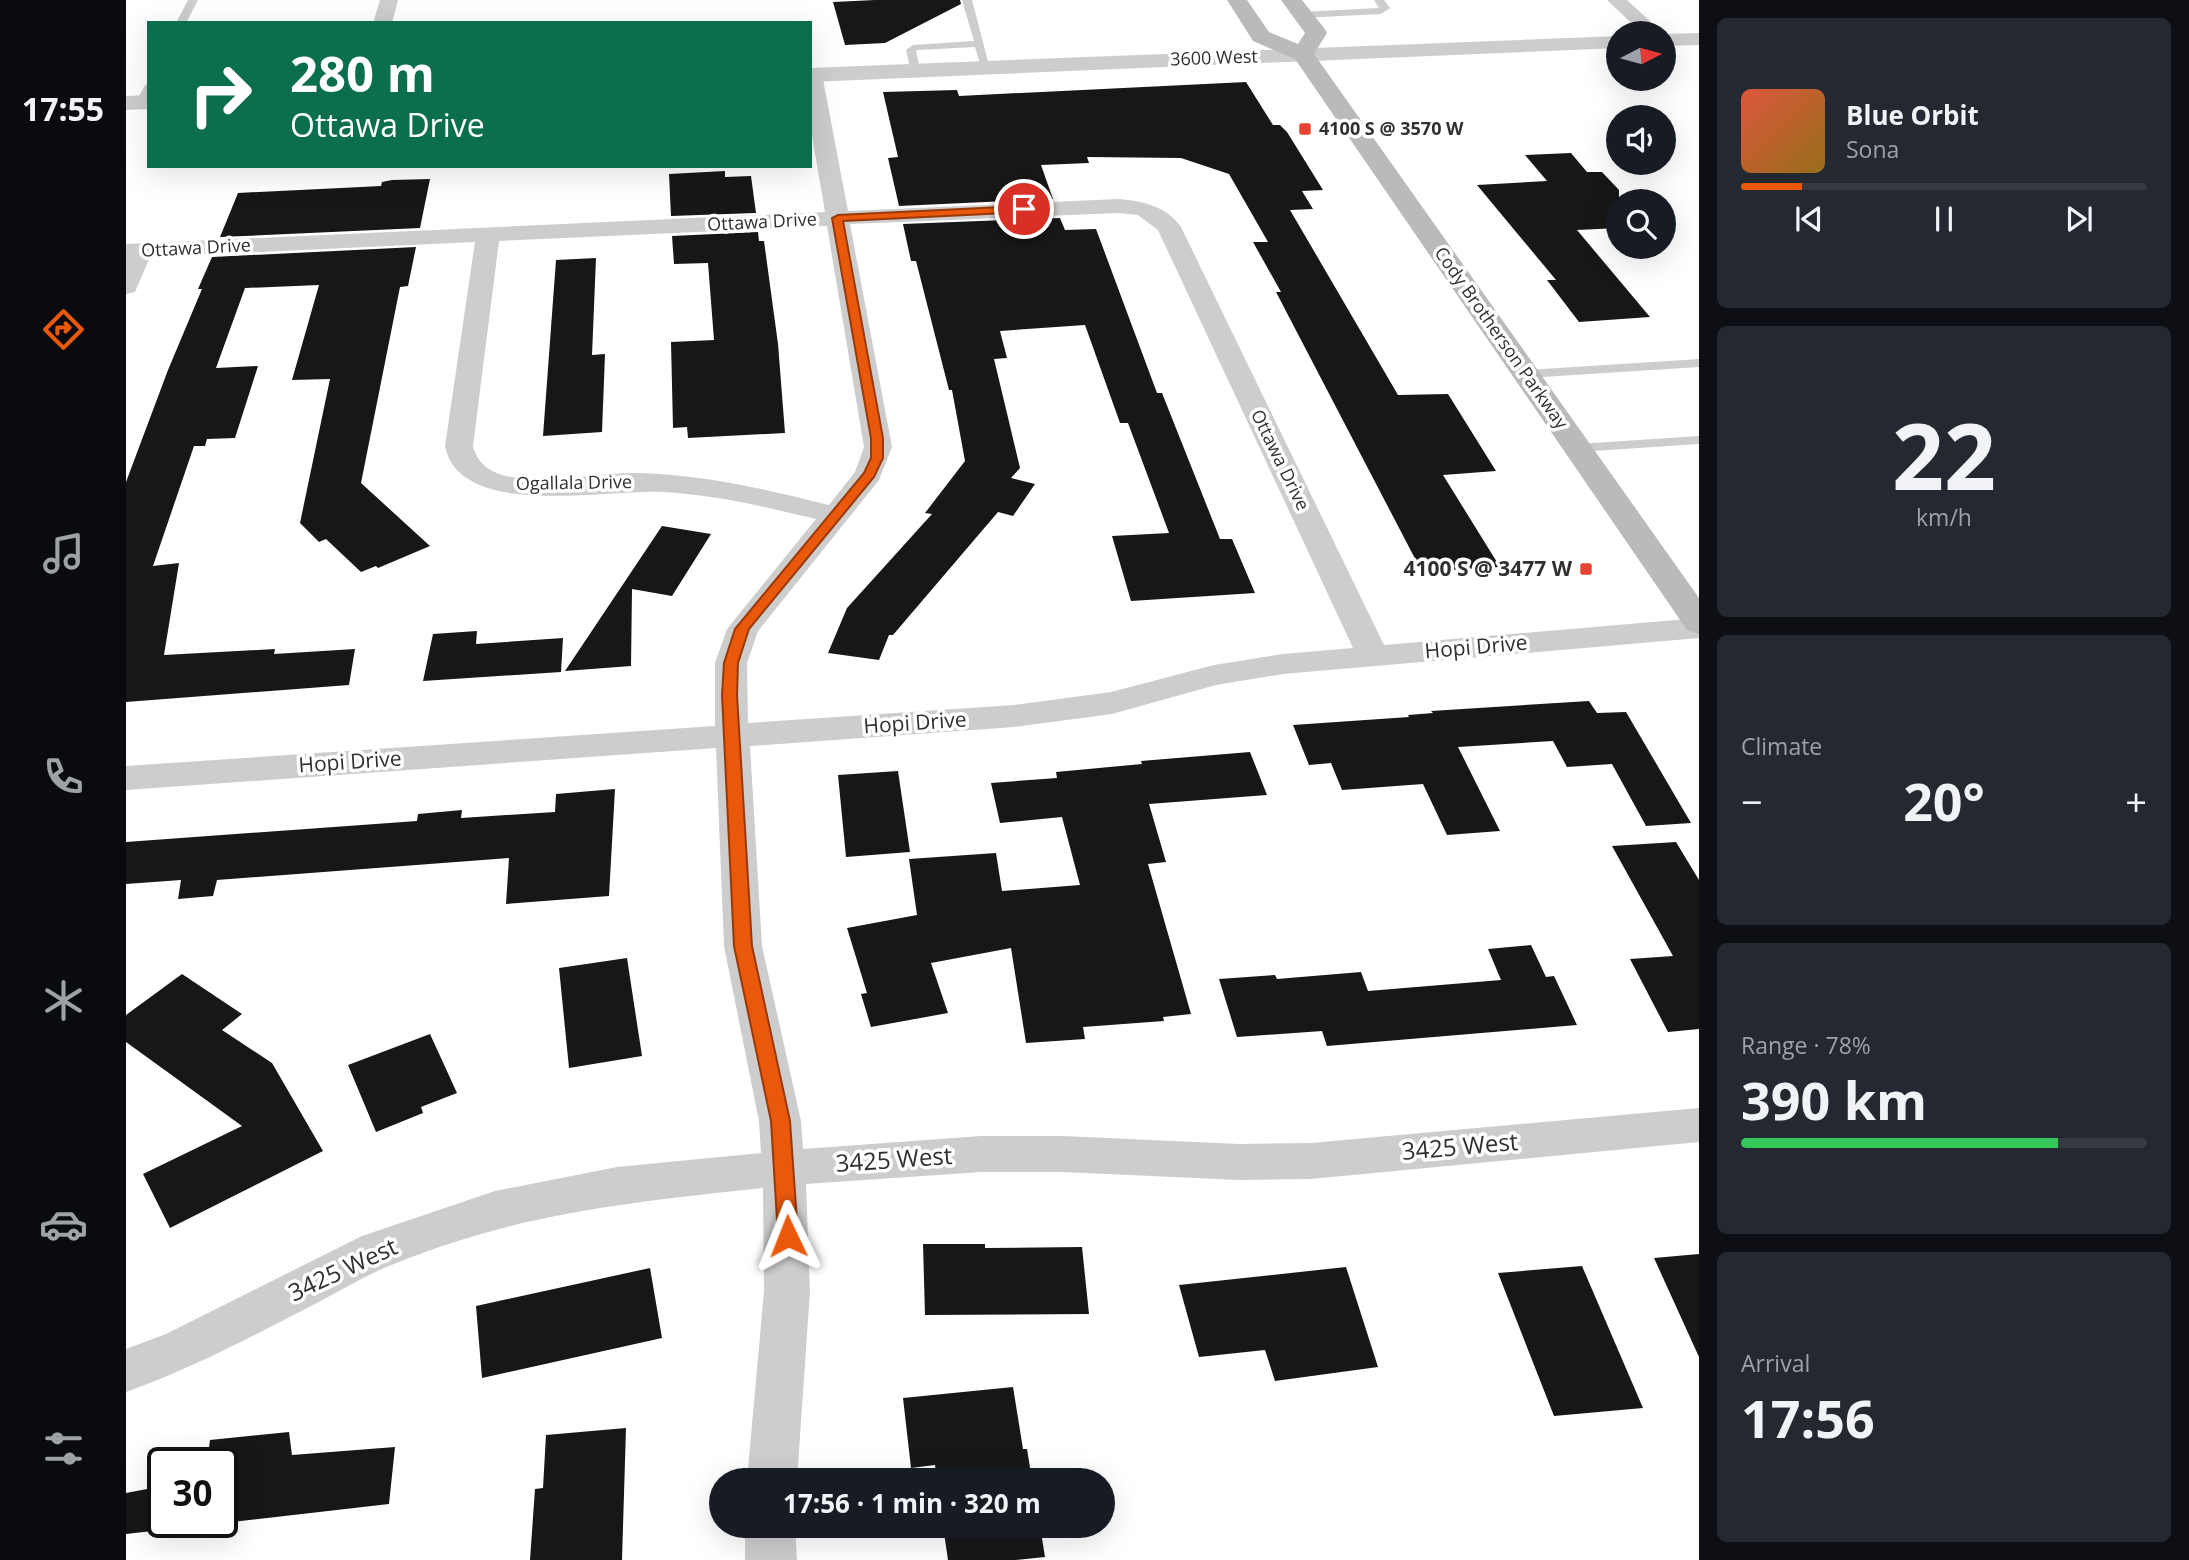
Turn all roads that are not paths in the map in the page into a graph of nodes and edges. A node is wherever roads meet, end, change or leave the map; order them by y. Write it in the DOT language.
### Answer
graph roads {
  1 [pos="192,0"];
  2 [pos="389,0"];
  3 [pos="967,0"];
  4 [pos="1237,0"];
  5 [pos="1379,0"];
  6 [pos="1616,0"];
  7 [pos="1297,7"];
  8 [pos="182,21"];
  9 [pos="383,21"];
  10 [pos="1640,21"];
  11 [pos="1699,38"];
  12 [pos="1676,39"];
  13 [pos="1606,42"];
  14 [pos="979,44"];
  15 [pos="1303,54"];
  16 [pos="985,67"];
  17 [pos="915,70"];
  18 [pos="812,75"];
  19 [pos="812,80"];
  20 [pos="838,218"];
  21 [pos="488,234"];
  22 [pos="134,251"];
  23 [pos="126,287"];
  24 [pos="1699,363"];
  25 [pos="1527,374"];
  26 [pos="1699,440"];
  27 [pos="1578,448"];
  28 [pos="834,514"];
  29 [pos="1699,623"];
  30 [pos="1699,628"];
  31 [pos="1373,655"];
  32 [pos="732,735"];
  33 [pos="126,778"];
  34 [pos="1699,1125"];
  35 [pos="784,1168"];
  36 [pos="126,1371"];
  37 [pos="773,1468"];
  38 [pos="770,1538"];
  39 [pos="771,1560"];
  1 -- 8 [label="lane"];
  2 -- 9 [label="street"];
  3 -- 14 [label="lane"];
  4 -- 15 [label="main road"];
  5 -- 7 [label="lane"];
  6 -- 10 [label="street"];
  7 -- 15 [label="main road"];
  11 -- 12 [label="street"];
  13 -- 15 [label="street, 3600 West"];
  14 -- 16 [label="lane"];
  14 -- 17 [label="lane"];
  15 -- 16 [label="street, 3600 West"];
  15 -- 25 [label="main road, Cody Brotherson Parkway"];
  16 -- 17 [label="street, 3600 West"];
  17 -- 18 [label="street, 3600 West"];
  19 -- 20 [label="street"];
  20 -- 21 [label="street, Ottawa Drive"];
  20 -- 28 [label="street"];
  20 -- 31 [label="street, Ottawa Drive"];
  21 -- 22 [label="street, Ottawa Drive"];
  21 -- 28 [label="street, Ogallala Drive"];
  22 -- 23 [label="street"];
  24 -- 25 [label="lane"];
  25 -- 27 [label="main road, Cody Brotherson Parkway"];
  26 -- 27 [label="lane"];
  27 -- 29 [label="main road, Cody Brotherson Parkway"];
  28 -- 32 [label="street"];
  30 -- 31 [label="street, Hopi Drive"];
  31 -- 32 [label="street, Hopi Drive"];
  32 -- 33 [label="street, Hopi Drive"];
  32 -- 35 [label="street"];
  34 -- 35 [label="street, 3425 West"];
  35 -- 36 [label="street, 3425 West"];
  35 -- 37 [label="street"];
  38 -- 39 [label="street"];
}
